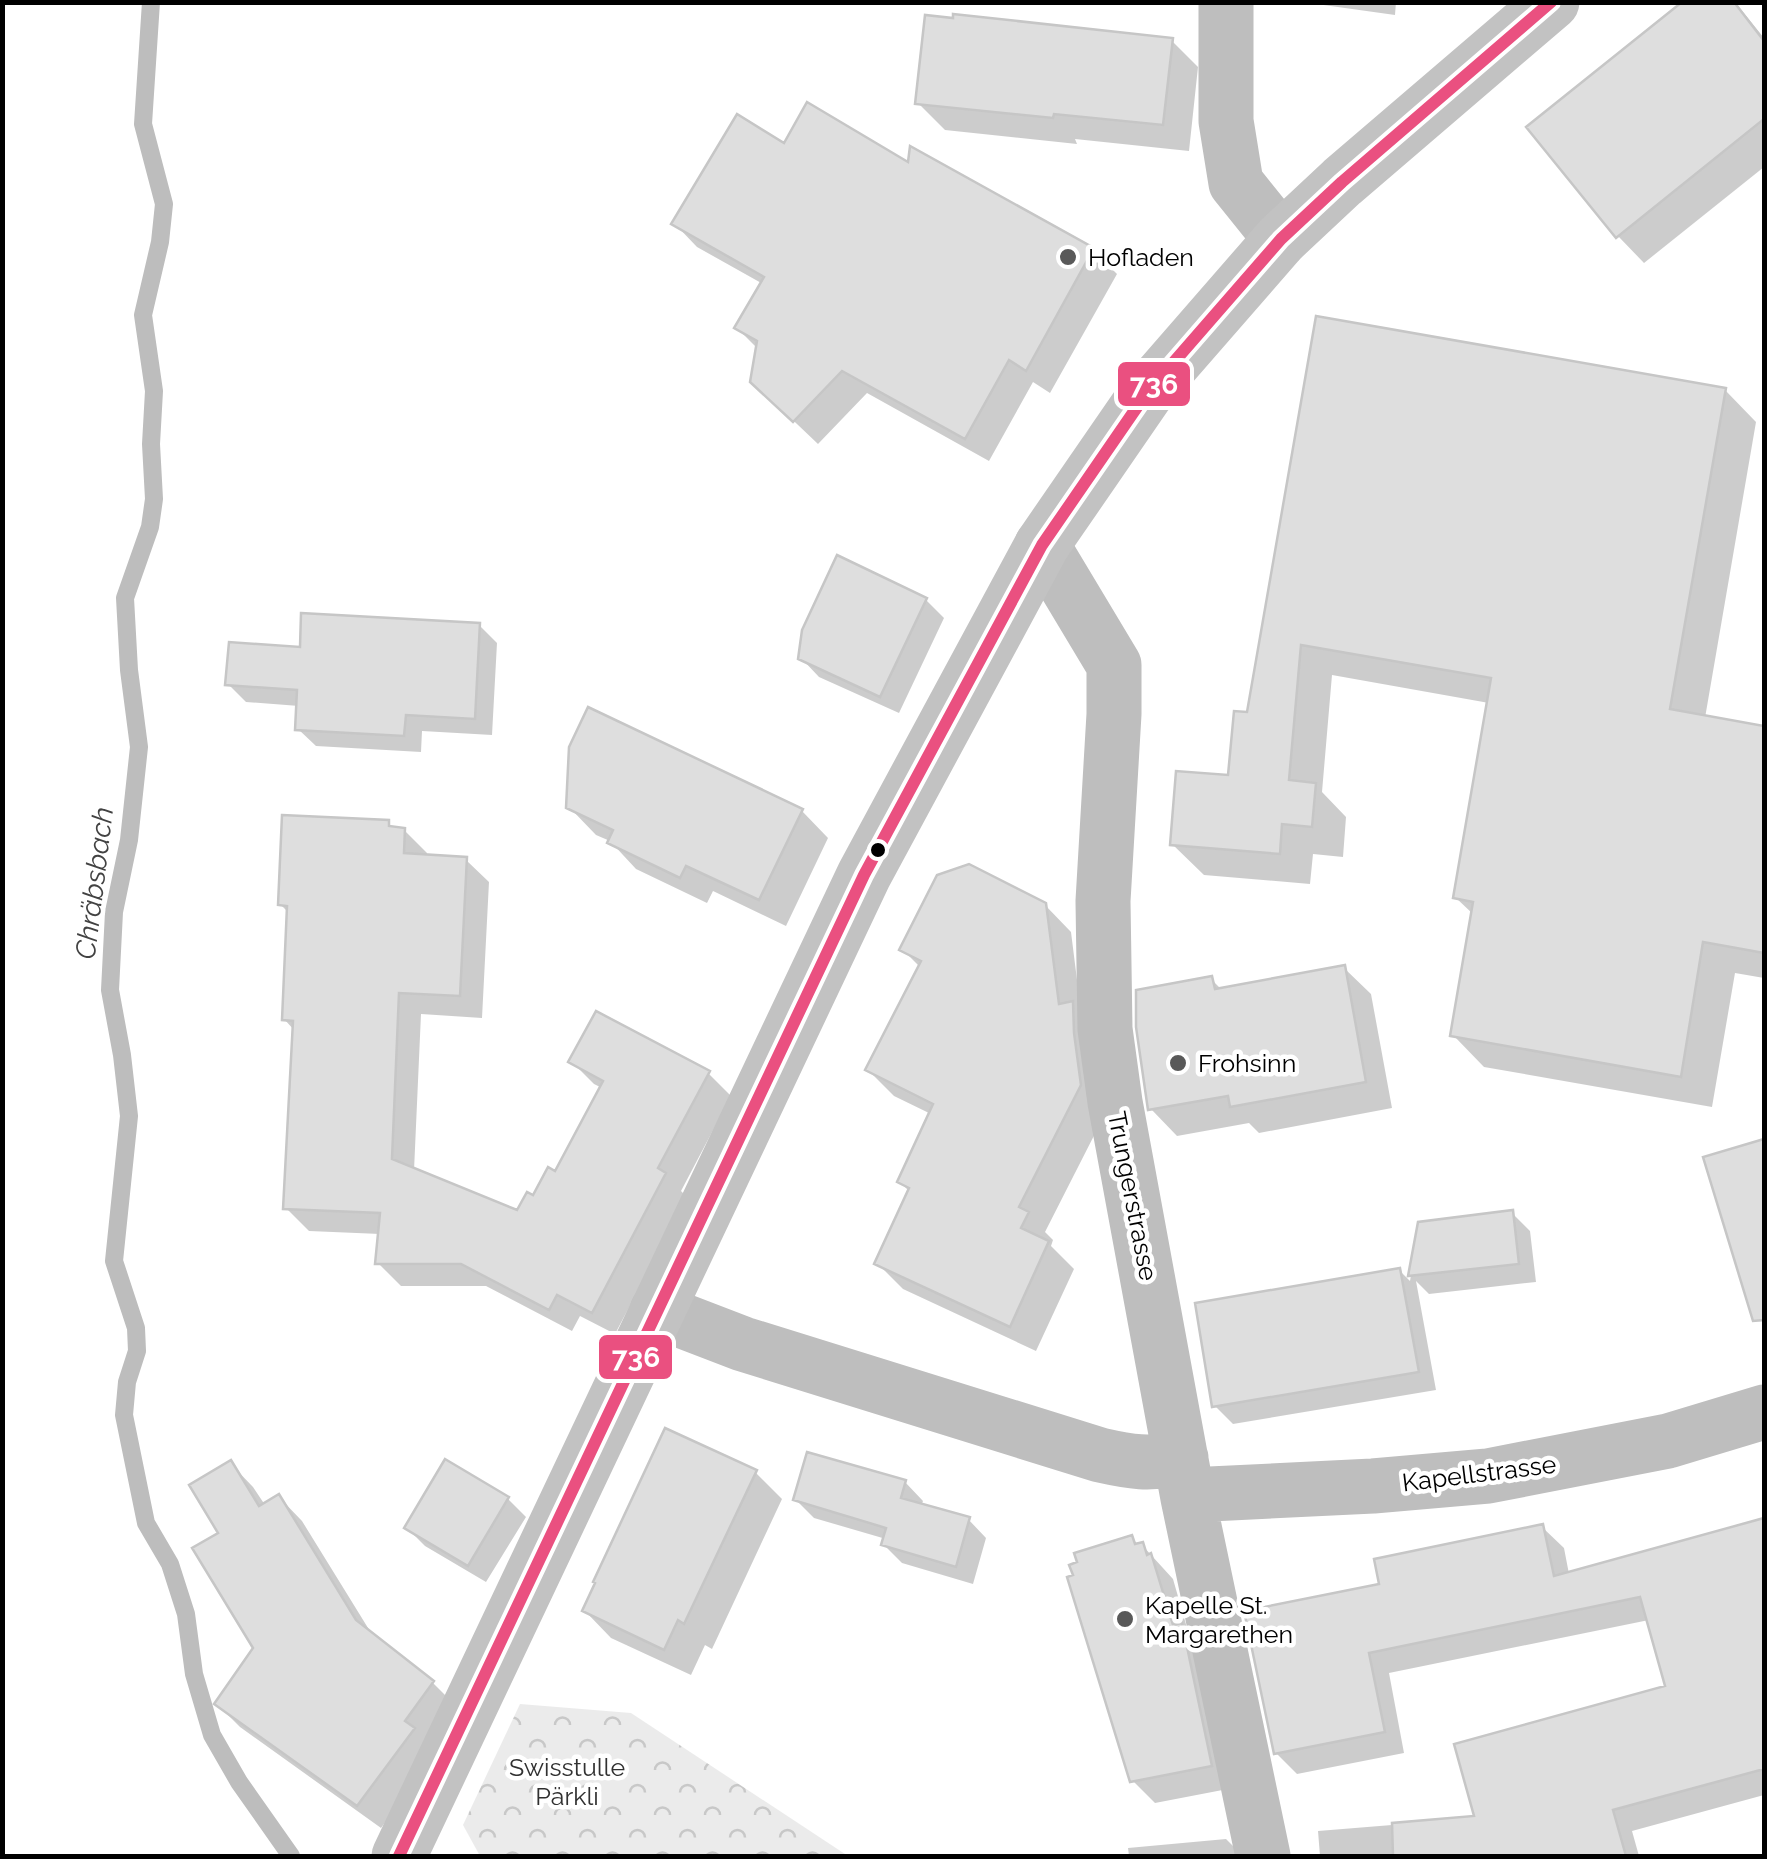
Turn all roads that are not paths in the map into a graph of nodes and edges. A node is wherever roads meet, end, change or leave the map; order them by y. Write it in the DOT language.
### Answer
graph roads {
  1 [pos="1552,2"];
  2 [pos="1219,7"];
  3 [pos="1282,239"];
  4 [pos="1042,545"];
  5 [pos="657,1311"];
  6 [pos="1764,1412"];
  7 [pos="1185,1478"];
  8 [pos="399,1856"];
  9 [pos="1264,1856"];
  1 -- 3 [label="main road"];
  2 -- 3 [label="street"];
  3 -- 4 [label="main road"];
  4 -- 5 [label="main road"];
  4 -- 7 [label="street, Trungerstrasse"];
  5 -- 7 [label="street, Kapellstrasse"];
  5 -- 8 [label="main road"];
  6 -- 7 [label="street, Kapellstrasse"];
  7 -- 9 [label="street, Trungerstrasse"];
}
